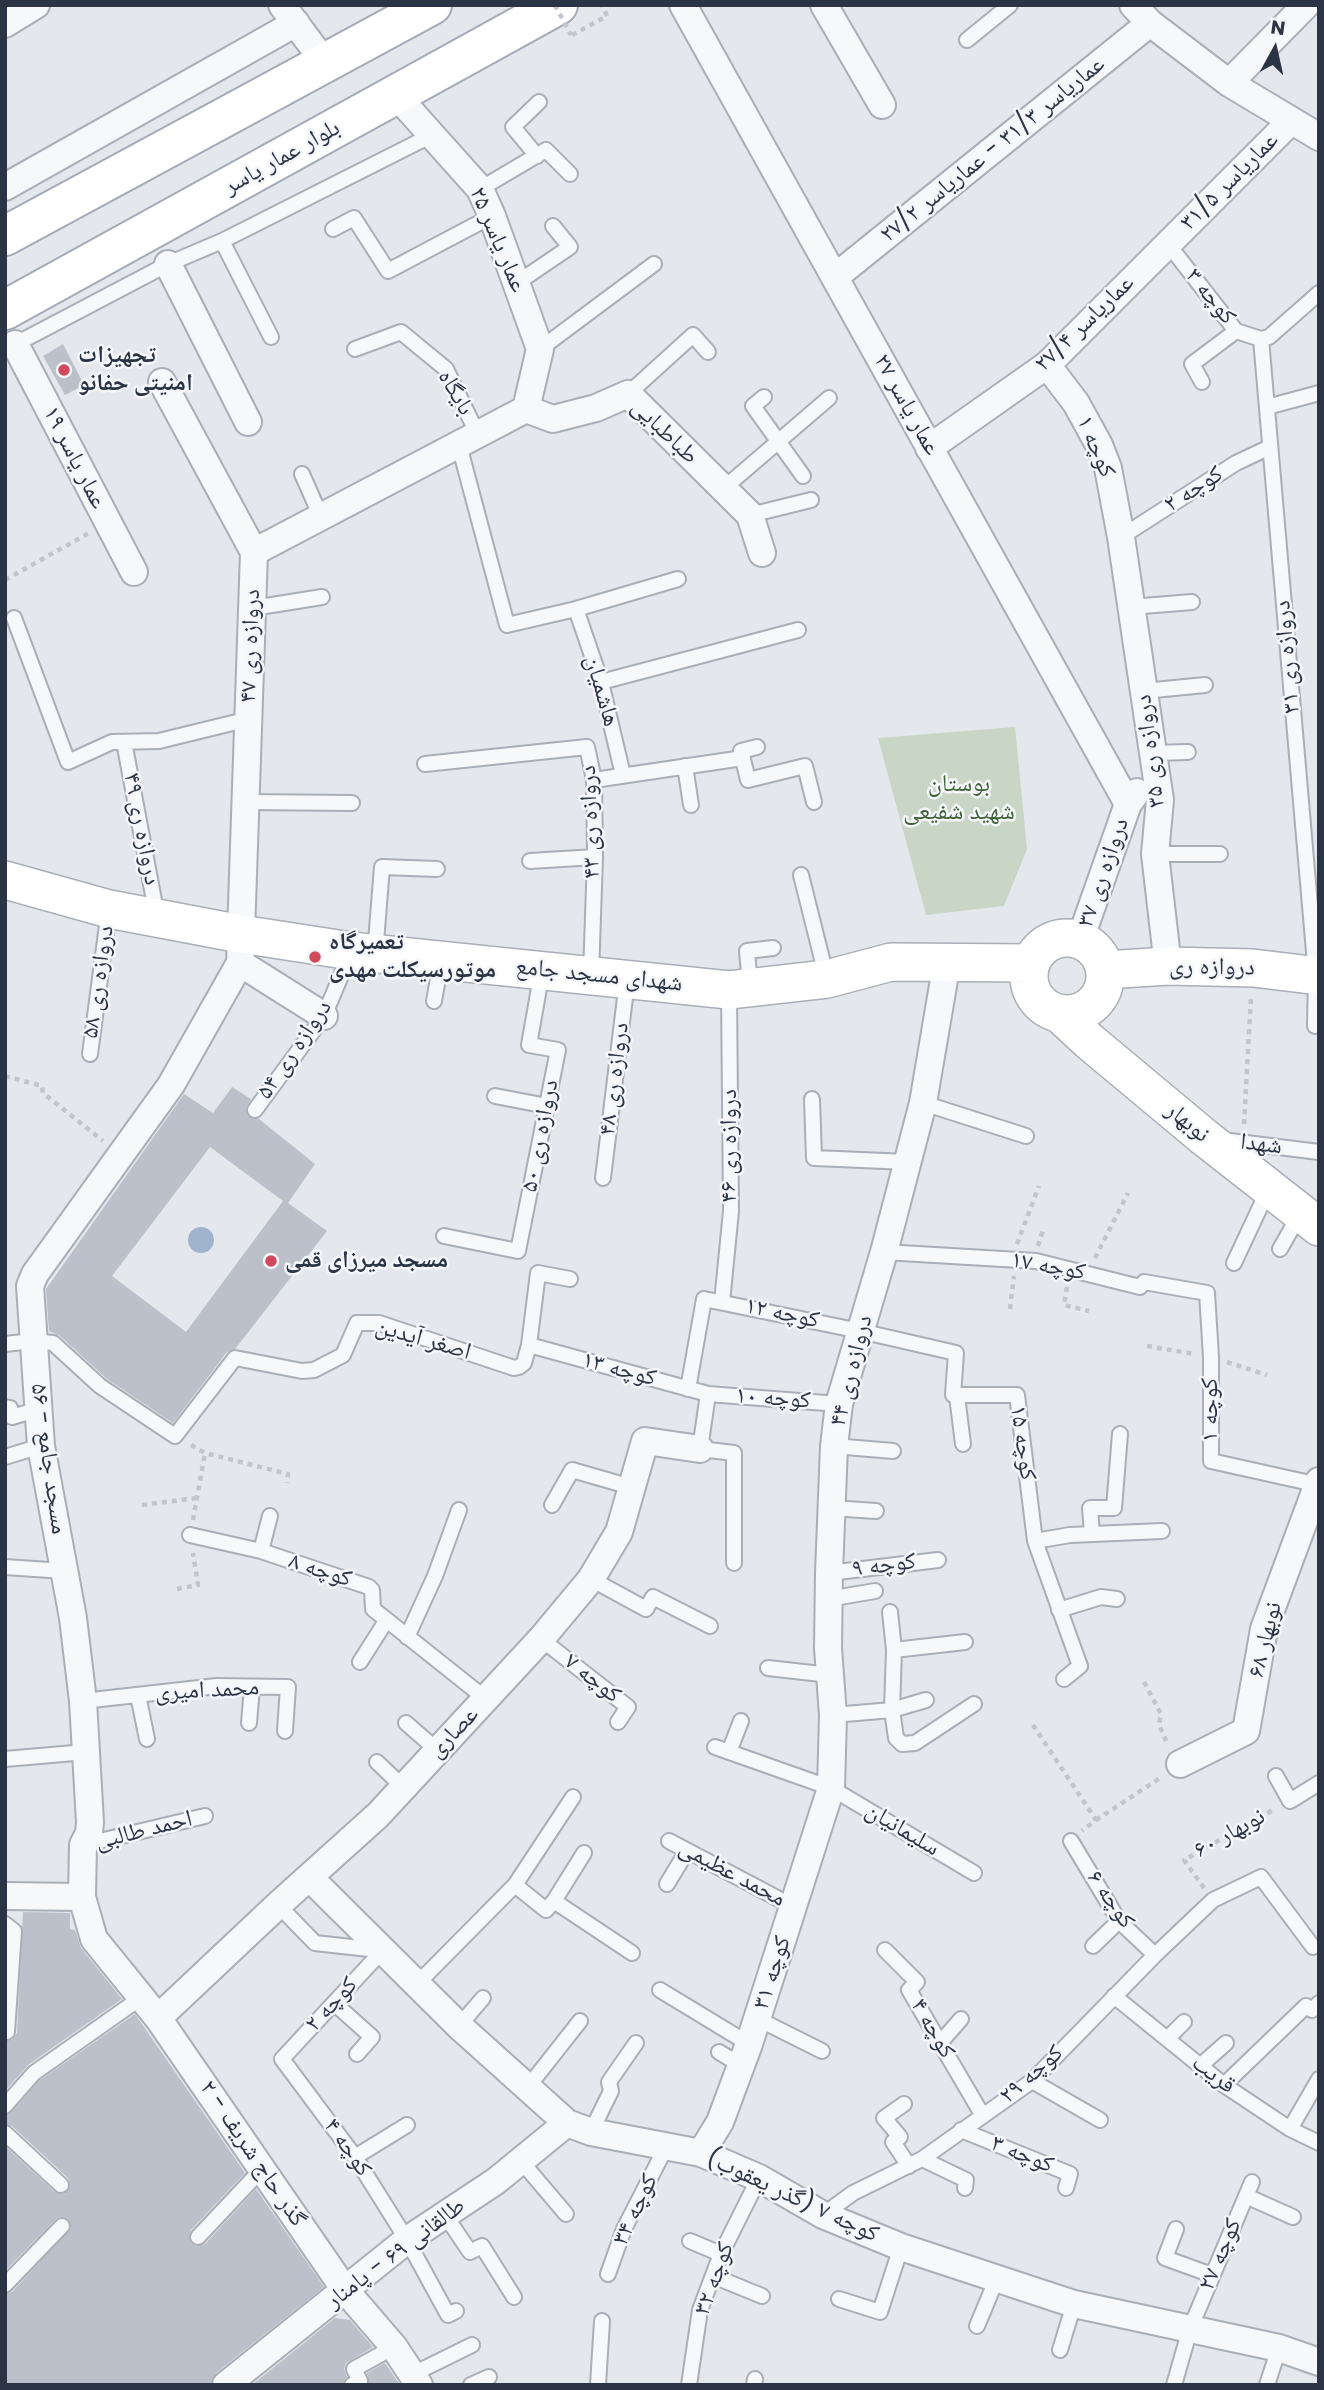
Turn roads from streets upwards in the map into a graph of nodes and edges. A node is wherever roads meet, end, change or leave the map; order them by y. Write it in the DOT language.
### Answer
graph roads {
  1 [pos="36,5"];
  2 [pos="432,5"];
  3 [pos="683,5"];
  4 [pos="824,5"];
  5 [pos="1306,5"];
  6 [pos="289,14"];
  7 [pos="1142,14"];
  8 [pos="561,15"];
  9 [pos="5,23"];
  10 [pos="325,63"];
  11 [pos="1229,83"];
  12 [pos="396,95"];
  13 [pos="882,104"];
  14 [pos="1291,121"];
  15 [pos="1319,137"];
  16 [pos="5,187"];
  17 [pos="5,236"];
  18 [pos="1168,244"];
  19 [pos="168,264"];
  20 [pos="835,277"];
  21 [pos="8,334"];
  22 [pos="1047,365"];
  23 [pos="162,382"];
  24 [pos="526,410"];
  25 [pos="248,422"];
  26 [pos="929,447"];
  27 [pos="1121,537"];
  28 [pos="254,552"];
  29 [pos="762,553"];
  30 [pos="134,572"];
  31 [pos="1159,792"];
  32 [pos="1128,804"];
  33 [pos="5,880"];
  34 [pos="1080,940"];
  35 [pos="241,948"];
  36 [pos="947,962"];
  37 [pos="1031,963"];
  38 [pos="1168,966"];
  39 [pos="1105,970"];
  40 [pos="1318,976"];
  41 [pos="1060,1014"];
  42 [pos="324,1016"];
  43 [pos="1310,1219"];
  44 [pos="700,1449"];
  45 [pos="1318,1483"];
  46 [pos="1180,1764"];
  47 [pos="831,1788"];
  48 [pos="309,1877"];
  49 [pos="6,1896"];
  50 [pos="82,1897"];
  51 [pos="158,2018"];
  52 [pos="579,2127"];
  53 [pos="701,2153"];
  54 [pos="345,2291"];
  55 [pos="1319,2362"];
  56 [pos="416,2379"];
  57 [pos="226,2385"];
  1 -- 9 [label="street"];
  2 -- 10 [label="main road"];
  3 -- 20 [label="street, عمار یاسر ۲۷"];
  4 -- 13 [label="street"];
  5 -- 11 [label="street"];
  6 -- 10 [label="street"];
  6 -- 16 [label="street"];
  7 -- 11 [label="street"];
  7 -- 20 [label="street, عماریاسر ۳۱/۳ - عماریاسر ۲۷/۲"];
  8 -- 12 [label="main road, بلوار عمار یاسر"];
  10 -- 17 [label="main road"];
  11 -- 14 [label="street"];
  12 -- 21 [label="main road, بلوار عمار یاسر"];
  12 -- 24 [label="street, عمار یاسر ۲۵"];
  14 -- 15 [label="street"];
  14 -- 18 [label="street, عماریاسر ۳۱/۵"];
  18 -- 22 [label="street, عماریاسر ۲۷/۴"];
  19 -- 25 [label="street"];
  20 -- 26 [label="street, عمار یاسر ۲۷"];
  21 -- 30 [label="street, عمار یاسر ۱۹"];
  22 -- 26 [label="street, عماریاسر ۲۷/۴"];
  22 -- 27 [label="street, کوچه ۱"];
  23 -- 28 [label="street, دروازه ری ۴۷"];
  24 -- 28 [label="street"];
  24 -- 29 [label="street, طباطبایی"];
  26 -- 32 [label="street, عمار یاسر ۲۷"];
  27 -- 31 [label="street, دروازه ری ۳۵"];
  28 -- 35 [label="street, دروازه ری ۴۷"];
  31 -- 32 [label="street, دروازه ری ۳۷"];
  31 -- 38 [label="street, دروازه ری ۳۵"];
  32 -- 34 [label="street, دروازه ری ۳۷"];
  33 -- 35 [label="main road, شهدای مسجد جامع"];
  34 -- 37 [label="main road"];
  34 -- 39 [label="main road"];
  35 -- 36 [label="main road, شهدای مسجد جامع"];
  35 -- 42 [label="street"];
  35 -- 50 [label="street, ۵۶ - مسجد جامع"];
  36 -- 37 [label="main road, شهدای مسجد جامع"];
  36 -- 47 [label="street, دروازه ری ۴۴"];
  37 -- 41 [label="main road"];
  38 -- 39 [label="main road, دروازه ری"];
  38 -- 40 [label="main road, دروازه ری"];
  39 -- 41 [label="main road"];
  41 -- 43 [label="main road, نوبهار"];
  44 -- 48 [label="street, عصاری"];
  45 -- 46 [label="street, نوبهار ۶۸"];
  47 -- 53 [label="street, کوچه ۳۱"];
  48 -- 51 [label="street, عصاری"];
  48 -- 52 [label="street"];
  49 -- 50 [label="street"];
  50 -- 51 [label="street, ۵۶ - مسجد جامع"];
  51 -- 54 [label="street, ۲ - گذر حاج شریف"];
  52 -- 53 [label="street, کوچه ۷ (گذر یعقوب)"];
  52 -- 54 [label="street, طالقانی ۶۹ - پامنار"];
  53 -- 55 [label="street, کوچه ۷ (گذر یعقوب)"];
  54 -- 56 [label="street"];
  54 -- 57 [label="street, طالقانی ۶۹ - پامنار"];
}
